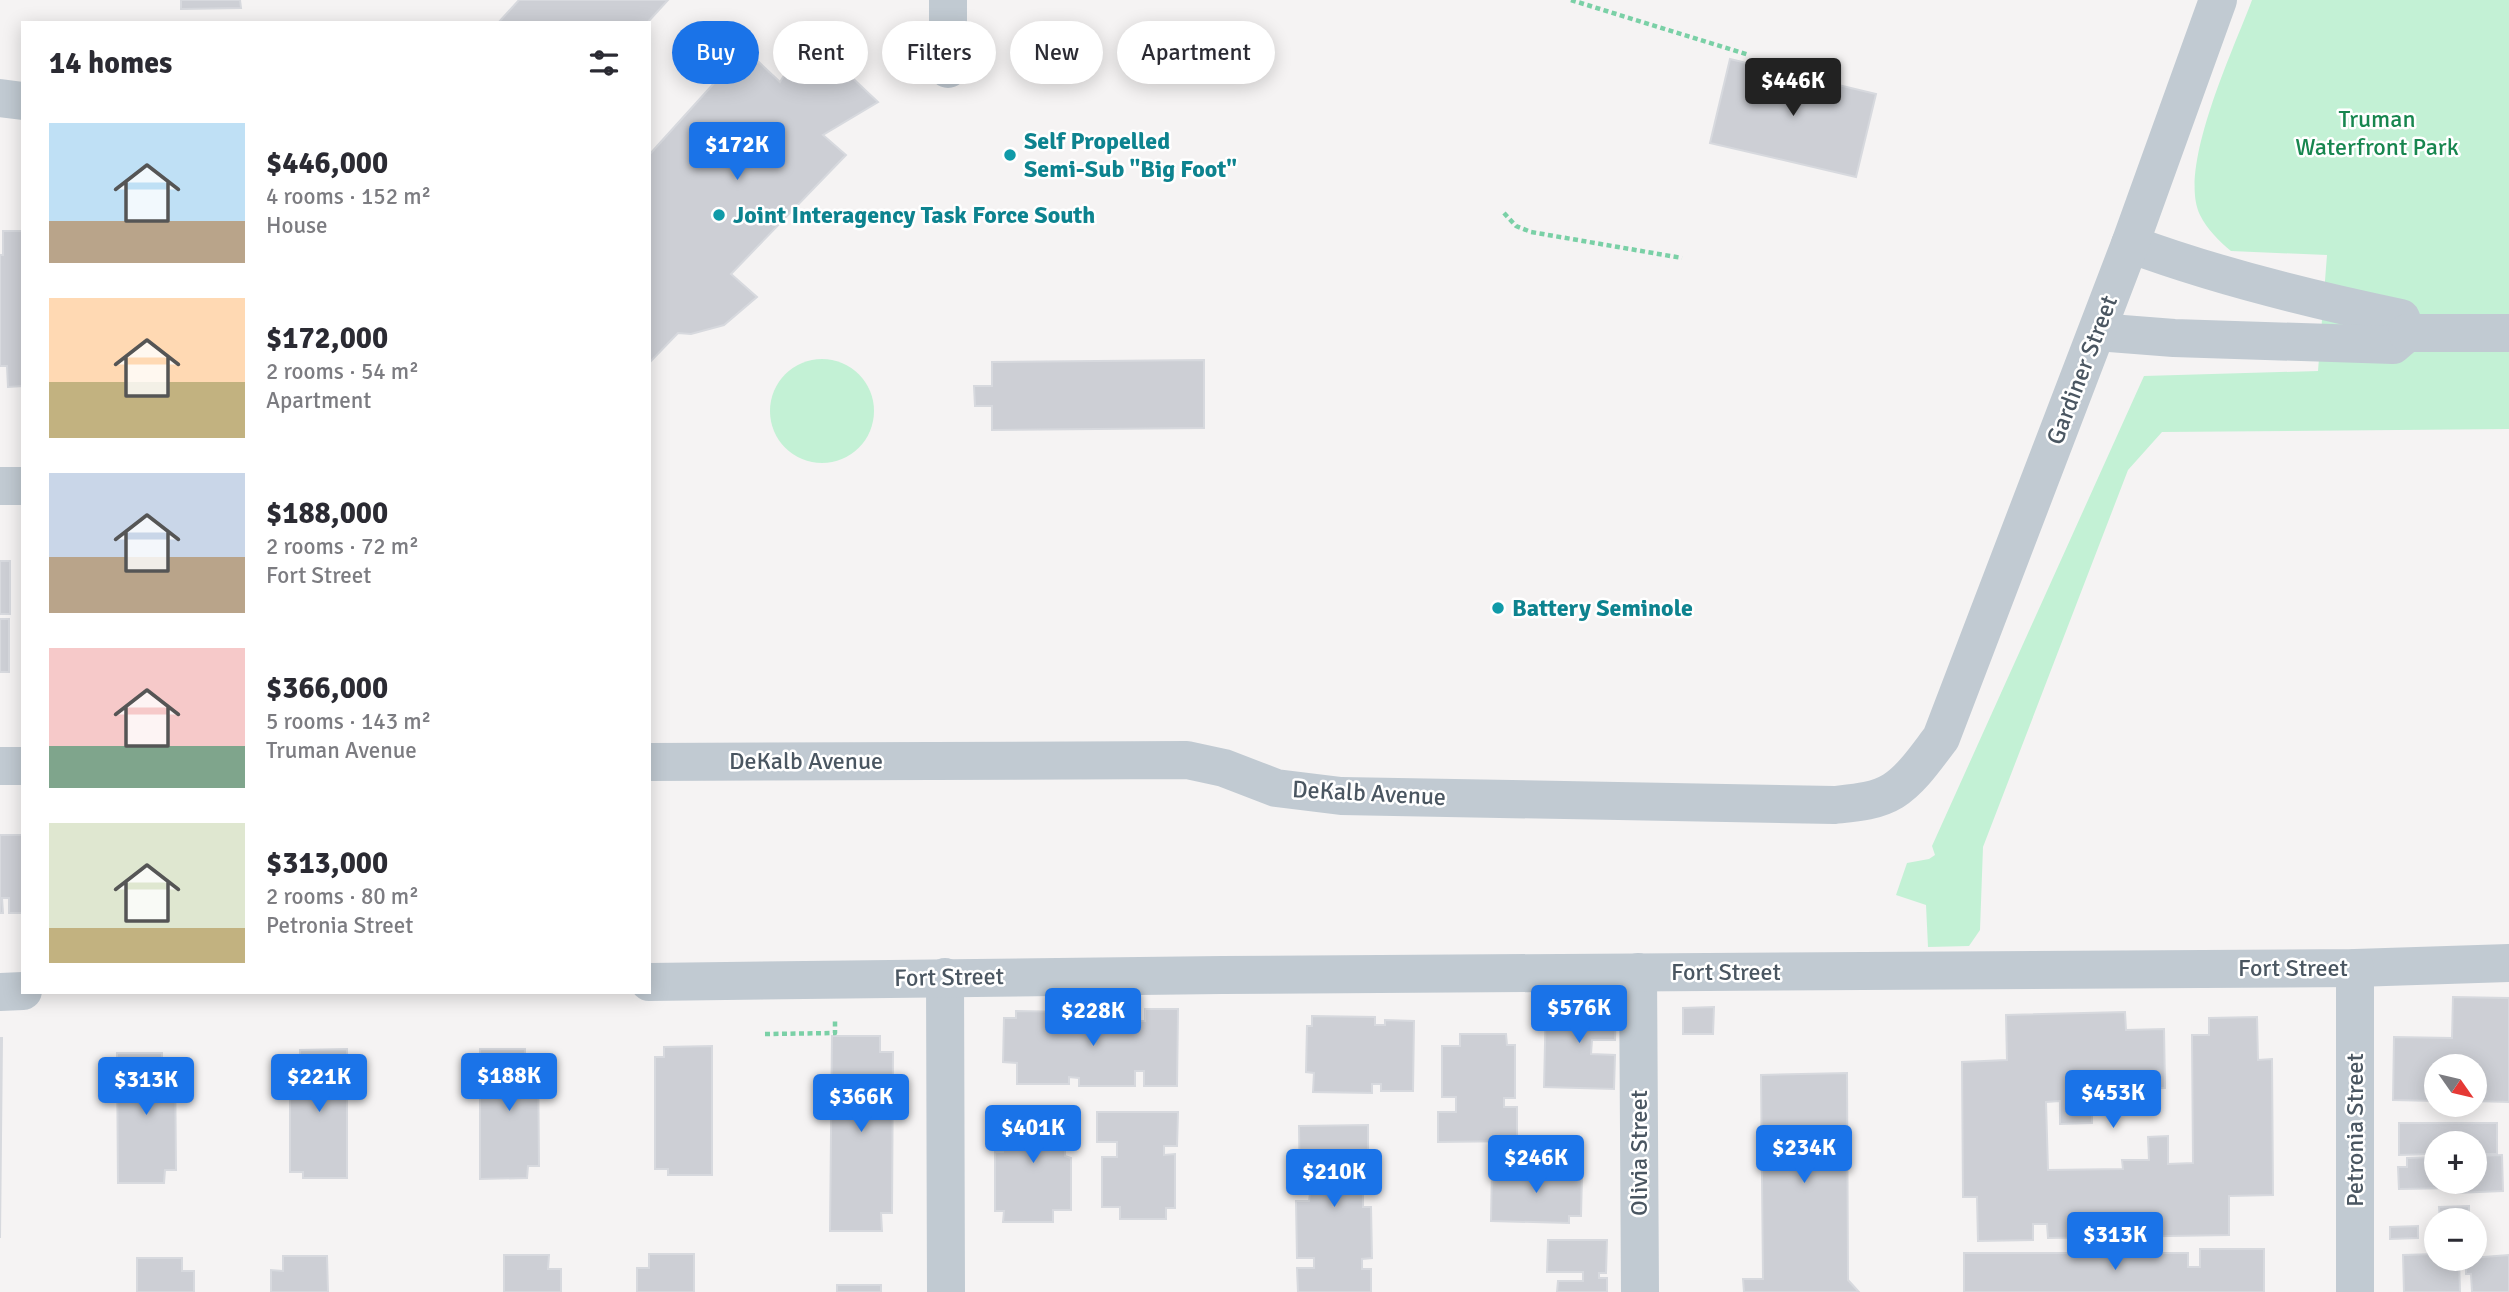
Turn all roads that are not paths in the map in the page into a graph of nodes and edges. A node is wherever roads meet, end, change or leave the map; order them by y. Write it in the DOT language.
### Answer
graph roads {
  1 [pos="948,0"];
  2 [pos="2218,0"];
  3 [pos="948,21"];
  4 [pos="0,98"];
  5 [pos="21,101"];
  6 [pos="2130,244"];
  7 [pos="2097,332"];
  8 [pos="2407,333"];
  9 [pos="2509,334"];
  10 [pos="0,486"];
  11 [pos="21,486"];
  12 [pos="1941,738"];
  13 [pos="651,762"];
  14 [pos="0,766"];
  15 [pos="21,766"];
  16 [pos="2509,963"];
  17 [pos="2355,968"];
  18 [pos="1638,972"];
  19 [pos="945,977"];
  20 [pos="651,982"];
  21 [pos="21,991"];
  22 [pos="0,992"];
  23 [pos="946,1292"];
  24 [pos="1640,1292"];
  25 [pos="2354,1292"];
  1 -- 3 [label="street"];
  2 -- 6 [label="street, Gardiner Street"];
  4 -- 5 [label="street"];
  6 -- 7 [label="street, Gardiner Street"];
  6 -- 8 [label="street"];
  7 -- 8 [label="street"];
  7 -- 12 [label="street, Gardiner Street"];
  8 -- 9 [label="street"];
  10 -- 11 [label="street"];
  12 -- 13 [label="street, DeKalb Avenue"];
  14 -- 15 [label="street"];
  16 -- 17 [label="street, Fort Street"];
  17 -- 18 [label="street, Fort Street"];
  17 -- 25 [label="street, Petronia Street"];
  18 -- 19 [label="street, Fort Street"];
  18 -- 24 [label="street, Olivia Street"];
  19 -- 20 [label="street, Fort Street"];
  19 -- 23 [label="street"];
  21 -- 22 [label="street"];
}
